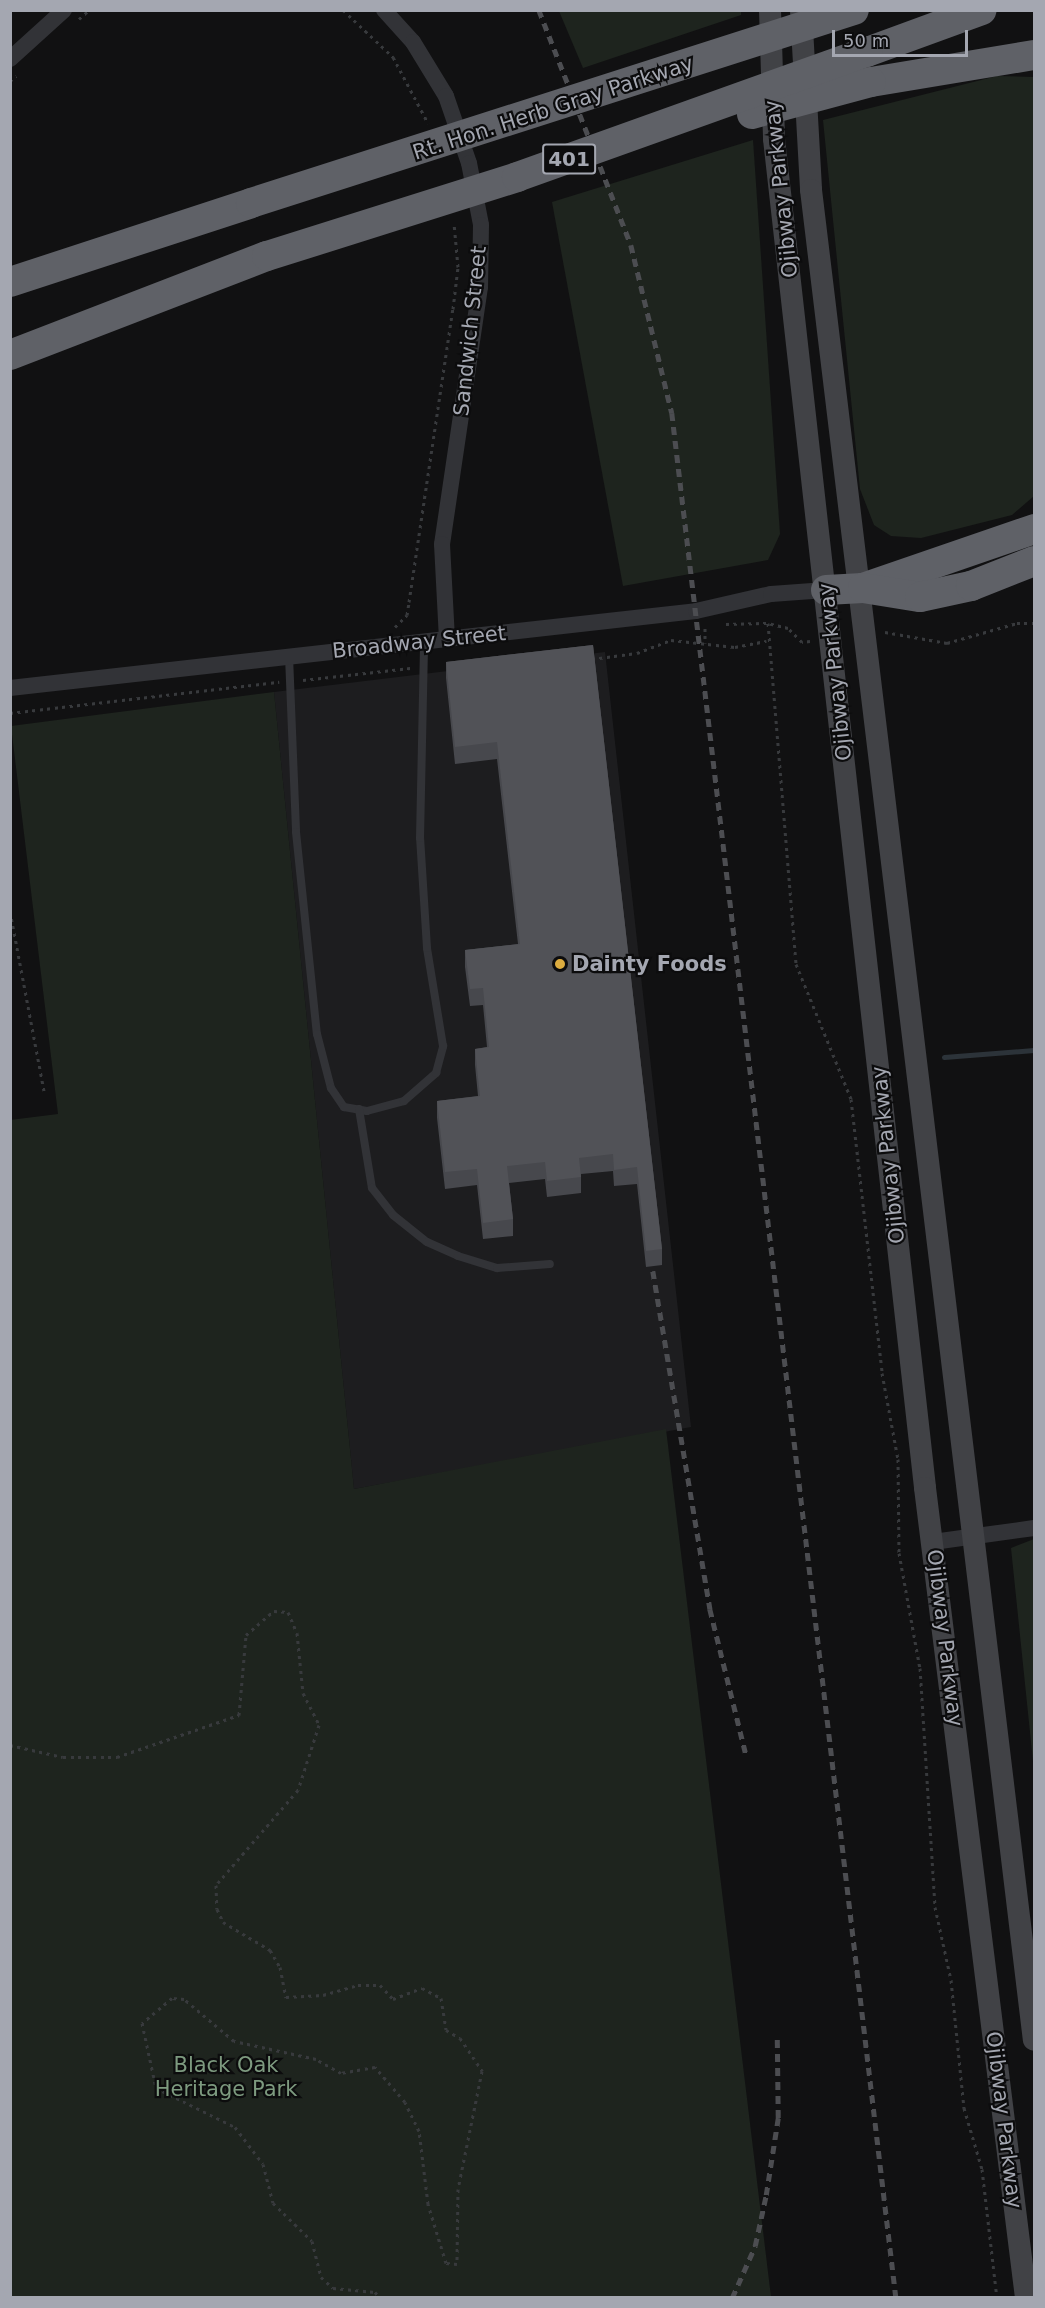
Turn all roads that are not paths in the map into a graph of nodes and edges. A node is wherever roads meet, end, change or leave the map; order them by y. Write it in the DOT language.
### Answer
graph roads {
  1 [pos="64,10"];
  2 [pos="384,10"];
  3 [pos="770,10"];
  4 [pos="801,10"];
  5 [pos="854,10"];
  6 [pos="982,10"];
  7 [pos="1035,55"];
  8 [pos="11,59"];
  9 [pos="532,115"];
  10 [pos="517,177"];
  11 [pos="10,282"];
  12 [pos="10,355"];
  13 [pos="1035,529"];
  14 [pos="1035,561"];
  15 [pos="863,588"];
  16 [pos="826,590"];
  17 [pos="447,639"];
  18 [pos="424,641"];
  19 [pos="289,656"];
  20 [pos="10,688"];
  21 [pos="359,1109"];
  22 [pos="550,1264"];
  23 [pos="1035,1528"];
  24 [pos="975,1539"];
  25 [pos="933,1542"];
  26 [pos="1035,2040"];
  27 [pos="1026,2298"];
  1 -- 8 [label="street"];
  2 -- 17 [label="street, Sandwich Street"];
  3 -- 16 [label="main road, Ojibway Parkway"];
  4 -- 9 [label="highway, bridge"];
  4 -- 15 [label="main road, Ojibway Parkway"];
  5 -- 9 [label="highway, Rt. Hon. Herb Gray Parkway / 401, bridge"];
  6 -- 10 [label="highway, 401, bridge"];
  7 -- 10 [label="highway, bridge"];
  9 -- 11 [label="highway, Rt. Hon. Herb Gray Parkway / 401, bridge"];
  10 -- 12 [label="highway, 401, bridge"];
  13 -- 15 [label="highway"];
  14 -- 15 [label="highway"];
  15 -- 16 [label="highway"];
  15 -- 24 [label="main road, Ojibway Parkway"];
  16 -- 17 [label="street, Broadway Street"];
  16 -- 25 [label="main road, Ojibway Parkway"];
  17 -- 18 [label="street, Broadway Street"];
  18 -- 19 [label="street, Broadway Street"];
  18 -- 21 [label="lane"];
  19 -- 20 [label="street, Broadway Street"];
  19 -- 21 [label="lane"];
  21 -- 22 [label="lane"];
  23 -- 24 [label="street"];
  24 -- 25 [label="street"];
  24 -- 26 [label="main road, Ojibway Parkway"];
  25 -- 27 [label="main road, Ojibway Parkway"];
}
